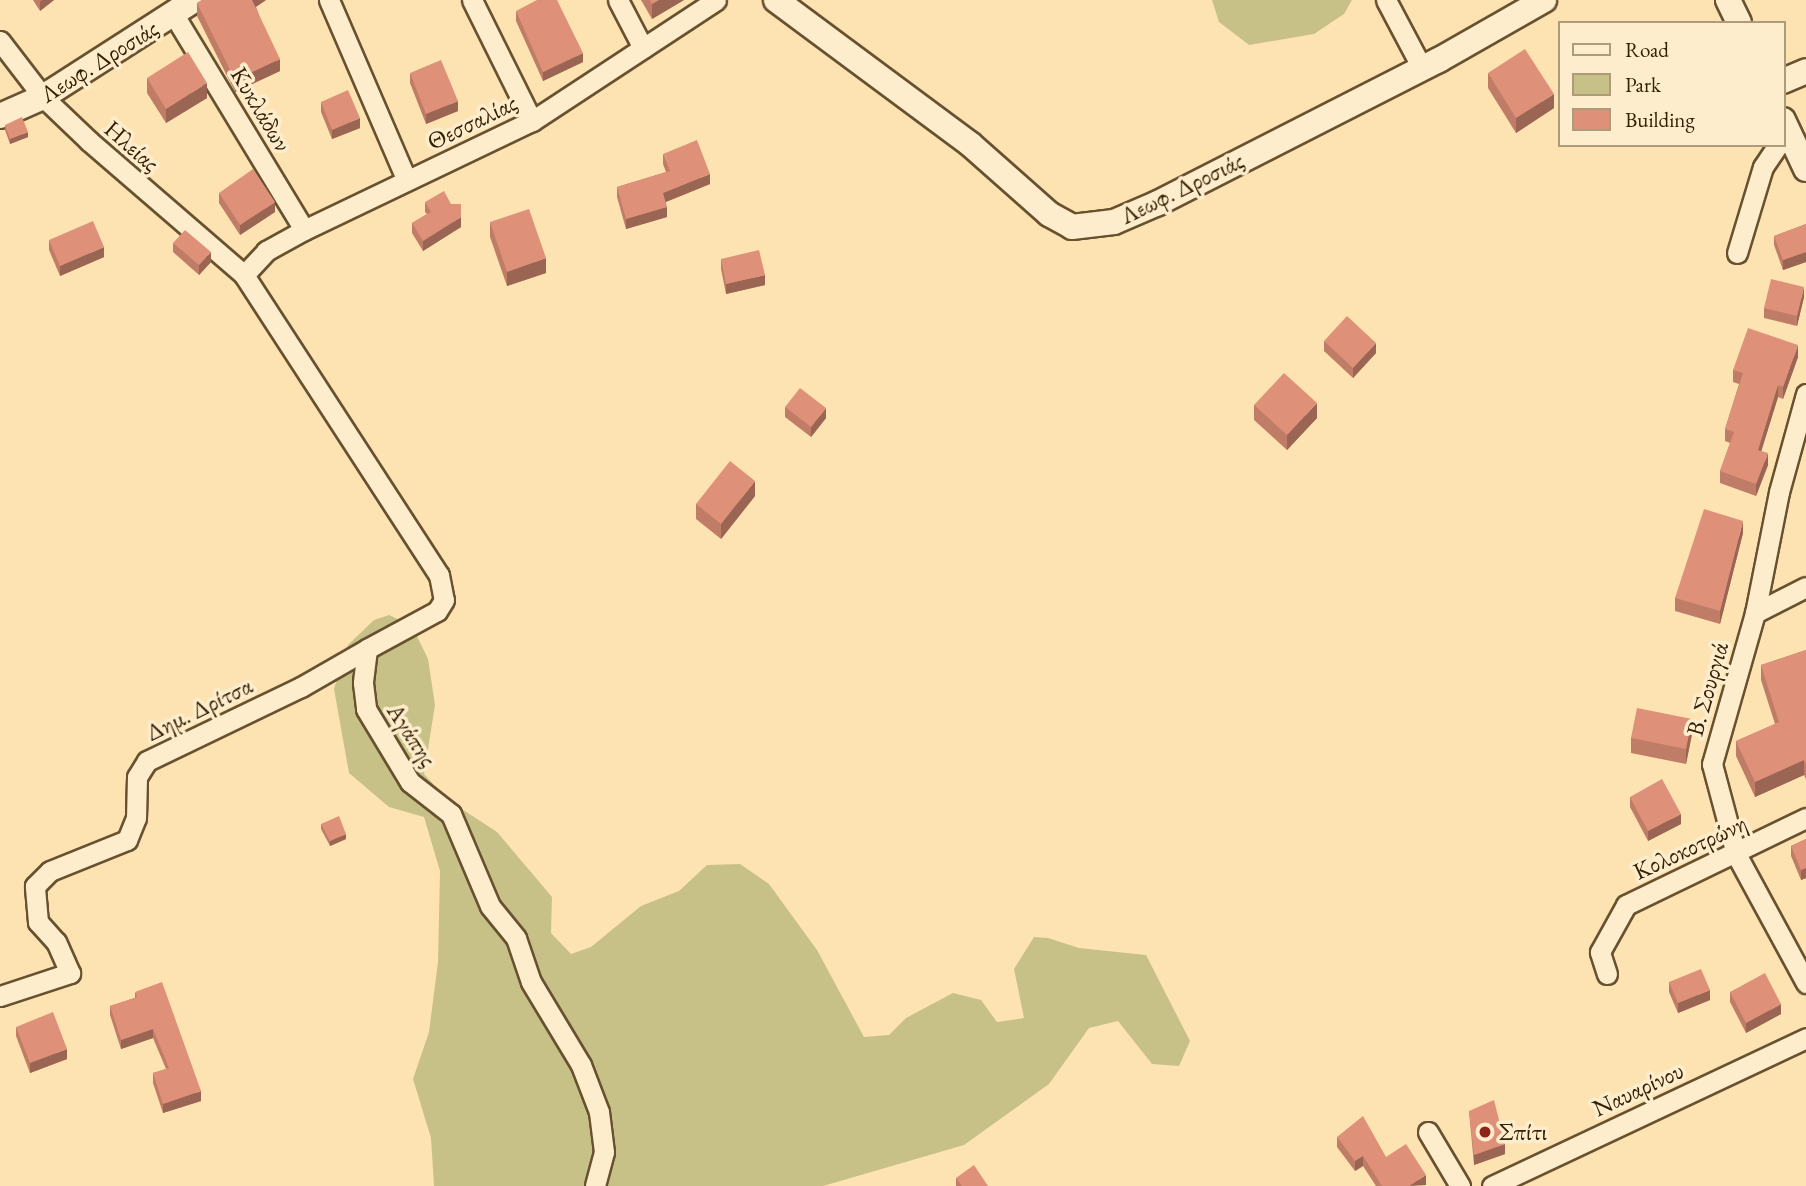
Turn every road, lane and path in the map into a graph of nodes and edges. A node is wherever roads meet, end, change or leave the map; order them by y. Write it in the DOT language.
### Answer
graph roads {
  1 [pos="194,0"];
  2 [pos="329,0"];
  3 [pos="472,0"];
  4 [pos="618,0"];
  5 [pos="716,0"];
  6 [pos="776,0"];
  7 [pos="1386,0"];
  8 [pos="1544,0"];
  9 [pos="1728,0"];
  10 [pos="174,15"];
  11 [pos="1738,21"];
  12 [pos="0,41"];
  13 [pos="643,47"];
  14 [pos="1422,68"];
  15 [pos="1806,71"];
  16 [pos="1785,80"];
  17 [pos="43,97"];
  18 [pos="0,116"];
  19 [pos="532,121"];
  20 [pos="1785,137"];
  21 [pos="1775,147"];
  22 [pos="1806,169"];
  23 [pos="406,179"];
  24 [pos="304,230"];
  25 [pos="1737,253"];
  26 [pos="244,275"];
  27 [pos="1806,394"];
  28 [pos="1806,587"];
  29 [pos="1755,613"];
  30 [pos="367,649"];
  31 [pos="1806,818"];
  32 [pos="1736,854"];
  33 [pos="1607,974"];
  34 [pos="1806,983"];
  35 [pos="0,996"];
  36 [pos="1806,1038"];
  37 [pos="1428,1132"];
  38 [pos="595,1186"];
  39 [pos="1460,1186"];
  40 [pos="1492,1186"];
  1 -- 10 [label="street, Λεωφ. Δροσιάς"];
  2 -- 23 [label="street"];
  3 -- 19 [label="street"];
  4 -- 13 [label="street"];
  5 -- 13 [label="street, Θεσσαλίας"];
  6 -- 14 [label="street, Λεωφ. Δροσιάς"];
  7 -- 14 [label="street"];
  8 -- 14 [label="street, Λεωφ. Δροσιάς"];
  9 -- 11 [label="street"];
  10 -- 17 [label="street, Λεωφ. Δροσιάς"];
  10 -- 24 [label="street, Κυκλάδων"];
  12 -- 17 [label="street, Ηλείας"];
  13 -- 19 [label="street, Θεσσαλίας"];
  15 -- 16 [label="street"];
  17 -- 18 [label="street, Λεωφ. Δροσιάς"];
  17 -- 26 [label="street, Ηλείας"];
  19 -- 23 [label="street, Θεσσαλίας"];
  20 -- 22 [label="street"];
  21 -- 25 [label="street"];
  23 -- 24 [label="street, Θεσσαλίας"];
  24 -- 26 [label="street, Θεσσαλίας"];
  26 -- 30 [label="street"];
  27 -- 29 [label="street, Β. Σουργιά"];
  28 -- 29 [label="street"];
  29 -- 32 [label="street, Β. Σουργιά"];
  30 -- 35 [label="street, Δημ. Δρίτσα"];
  30 -- 38 [label="street, Αγάπης"];
  31 -- 32 [label="street, Κολοκοτρώνη"];
  32 -- 33 [label="street, Κολοκοτρώνη"];
  32 -- 34 [label="street, Β. Σουργιά"];
  36 -- 40 [label="street, Ναυαρίνου"];
  37 -- 39 [label="street"];
}
